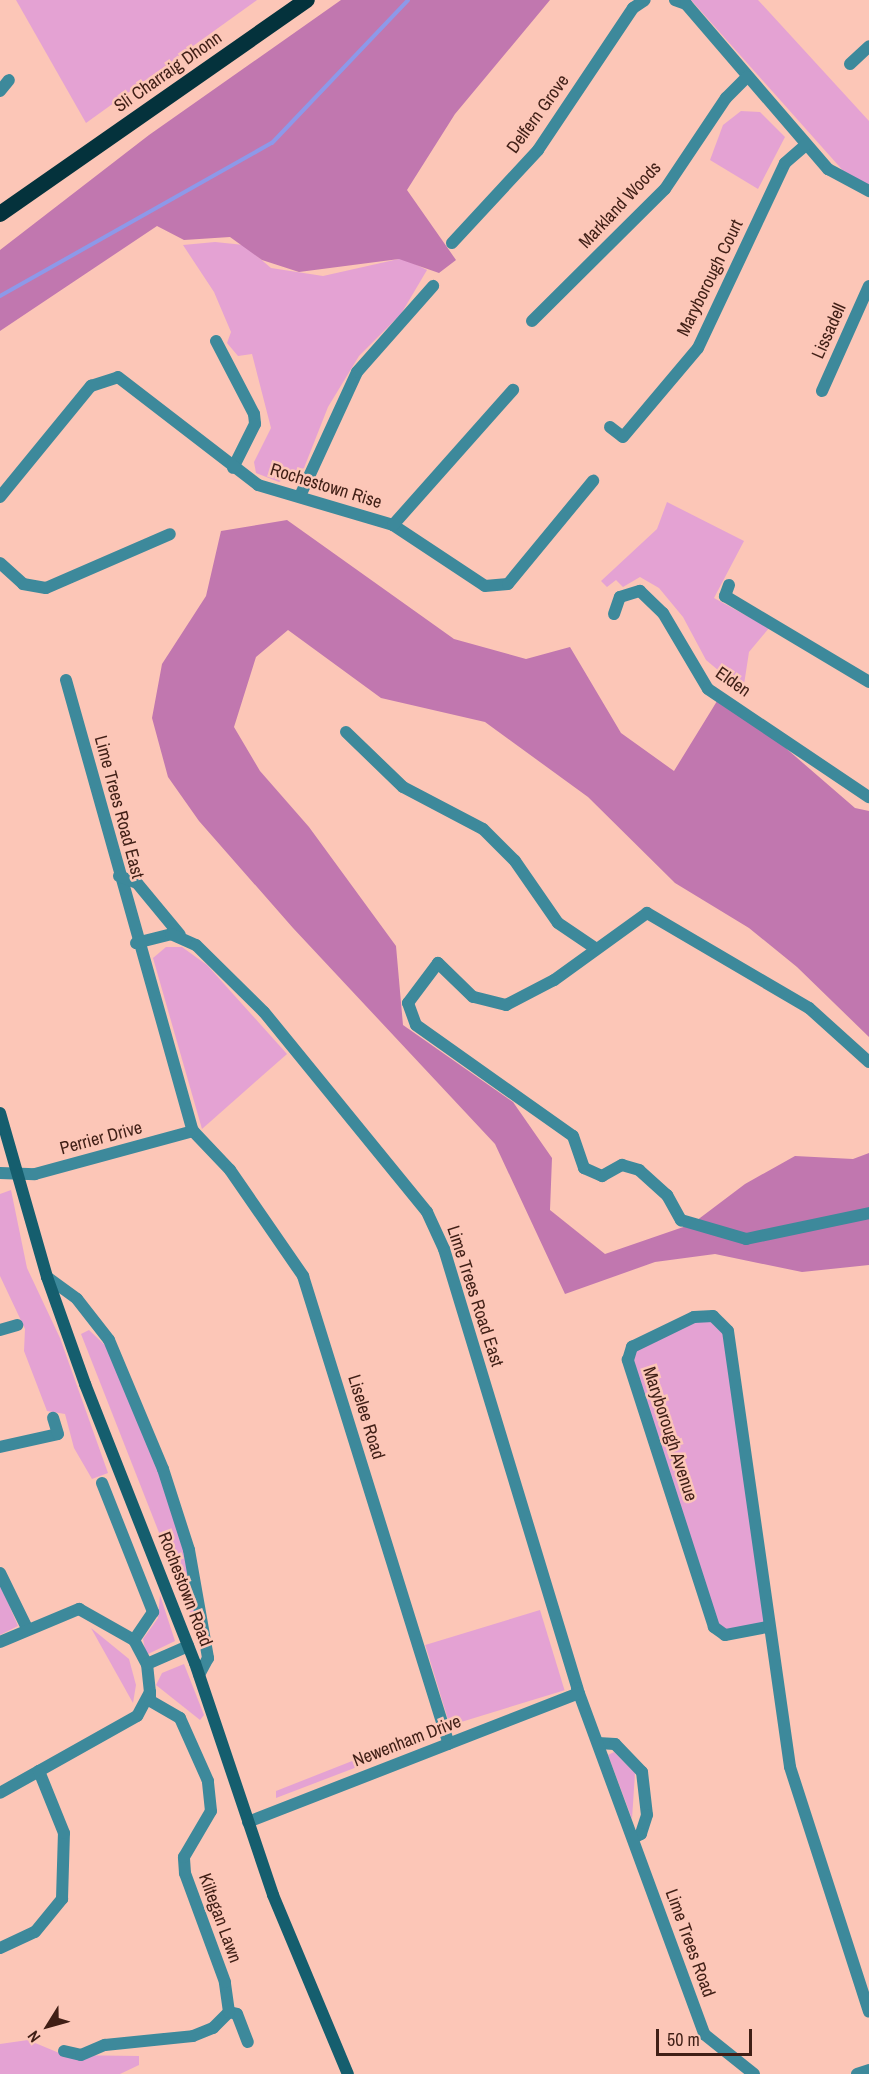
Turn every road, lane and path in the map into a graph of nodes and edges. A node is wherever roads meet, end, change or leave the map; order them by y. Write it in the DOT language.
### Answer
graph roads {
  1 [pos="307,0"];
  2 [pos="645,0"];
  3 [pos="681,2"];
  4 [pos="869,46"];
  5 [pos="850,64"];
  6 [pos="747,77"];
  7 [pos="9,80"];
  8 [pos="0,91"];
  9 [pos="806,145"];
  10 [pos="53,177"];
  11 [pos="869,191"];
  12 [pos="0,214"];
  13 [pos="0,223"];
  14 [pos="452,243"];
  15 [pos="433,286"];
  16 [pos="869,286"];
  17 [pos="532,321"];
  18 [pos="216,341"];
  19 [pos="513,390"];
  20 [pos="822,391"];
  21 [pos="610,427"];
  22 [pos="233,468"];
  23 [pos="593,481"];
  24 [pos="300,496"];
  25 [pos="0,497"];
  26 [pos="393,525"];
  27 [pos="170,534"];
  28 [pos="0,563"];
  29 [pos="729,585"];
  30 [pos="614,614"];
  31 [pos="66,680"];
  32 [pos="869,682"];
  33 [pos="346,732"];
  34 [pos="869,796"];
  35 [pos="119,876"];
  36 [pos="180,935"];
  37 [pos="136,942"];
  38 [pos="595,948"];
  39 [pos="869,1062"];
  40 [pos="0,1113"];
  41 [pos="193,1131"];
  42 [pos="0,1173"];
  43 [pos="17,1174"];
  44 [pos="869,1213"];
  45 [pos="47,1277"];
  46 [pos="16,1325"];
  47 [pos="0,1330"];
  48 [pos="53,1418"];
  49 [pos="0,1447"];
  50 [pos="102,1483"];
  51 [pos="0,1574"];
  52 [pos="767,1627"];
  53 [pos="27,1628"];
  54 [pos="134,1640"];
  55 [pos="0,1642"];
  56 [pos="188,1646"];
  57 [pos="147,1664"];
  58 [pos="199,1675"];
  59 [pos="578,1691"];
  60 [pos="150,1692"];
  61 [pos="598,1743"];
  62 [pos="449,1744"];
  63 [pos="39,1771"];
  64 [pos="0,1793"];
  65 [pos="248,1822"];
  66 [pos="633,1838"];
  67 [pos="0,1948"];
  68 [pos="229,2012"];
  69 [pos="869,2012"];
  70 [pos="248,2042"];
  71 [pos="64,2051"];
  72 [pos="869,2070"];
  73 [pos="348,2074"];
  74 [pos="754,2074"];
  75 [pos="857,2074"];
  1 -- 10 [label="highway, Sli Charraig Dhonn"];
  2 -- 14 [label="street, Delfern Grove"];
  3 -- 6 [label="street"];
  4 -- 5 [label="street"];
  6 -- 9 [label="street"];
  6 -- 17 [label="street, Markland Woods"];
  7 -- 8 [label="street"];
  9 -- 11 [label="street"];
  9 -- 21 [label="street, Maryborough Court"];
  10 -- 12 [label="highway, Sli Charraig Dhonn"];
  10 -- 13 [label="highway, Sli Charraig Dhonn"];
  15 -- 24 [label="street"];
  16 -- 20 [label="street, Lissadell"];
  18 -- 22 [label="street"];
  19 -- 26 [label="street"];
  22 -- 24 [label="street, Rochestown Rise"];
  22 -- 25 [label="street, Rochestown Rise"];
  23 -- 26 [label="street, Rochestown Rise"];
  24 -- 26 [label="street, Rochestown Rise"];
  27 -- 28 [label="street"];
  29 -- 32 [label="street"];
  30 -- 34 [label="street, Elden"];
  31 -- 35 [label="street, Lime Trees Road East"];
  33 -- 38 [label="street"];
  35 -- 36 [label="street, Lime Trees Road East"];
  35 -- 37 [label="street, Lime Trees Road East"];
  36 -- 37 [label="street"];
  36 -- 59 [label="street, Lime Trees Road East"];
  37 -- 41 [label="street, Lime Trees Road East"];
  38 -- 39 [label="street"];
  38 -- 44 [label="street"];
  40 -- 43 [label="main road, Rochestown Road"];
  41 -- 43 [label="street, Perrier Drive"];
  41 -- 62 [label="street, Liselee Road"];
  42 -- 43 [label="street, Perrier Drive"];
  43 -- 45 [label="main road, Rochestown Road"];
  45 -- 56 [label="main road, Rochestown Road"];
  45 -- 58 [label="street"];
  46 -- 47 [label="street"];
  48 -- 49 [label="street"];
  50 -- 54 [label="street"];
  51 -- 53 [label="street"];
  52 -- 52 [label="street, Maryborough Avenue"];
  52 -- 69 [label="street, Maryborough Avenue"];
  53 -- 54 [label="street"];
  53 -- 55 [label="street"];
  54 -- 57 [label="street"];
  56 -- 57 [label="street"];
  56 -- 58 [label="main road, Rochestown Road"];
  57 -- 60 [label="street"];
  58 -- 65 [label="main road, Rochestown Road"];
  59 -- 61 [label="street, Lime Trees Road"];
  59 -- 62 [label="street, Newenham Drive"];
  60 -- 63 [label="street"];
  60 -- 68 [label="street, Kiltegan Lawn"];
  61 -- 66 [label="street, Lime Trees Road"];
  61 -- 66 [label="street"];
  62 -- 65 [label="street, Newenham Drive"];
  63 -- 64 [label="street"];
  63 -- 67 [label="street"];
  65 -- 73 [label="main road, Rochestown Road"];
  66 -- 74 [label="street, Lime Trees Road"];
  68 -- 70 [label="street"];
  68 -- 71 [label="street"];
  72 -- 75 [label="street"];
}
